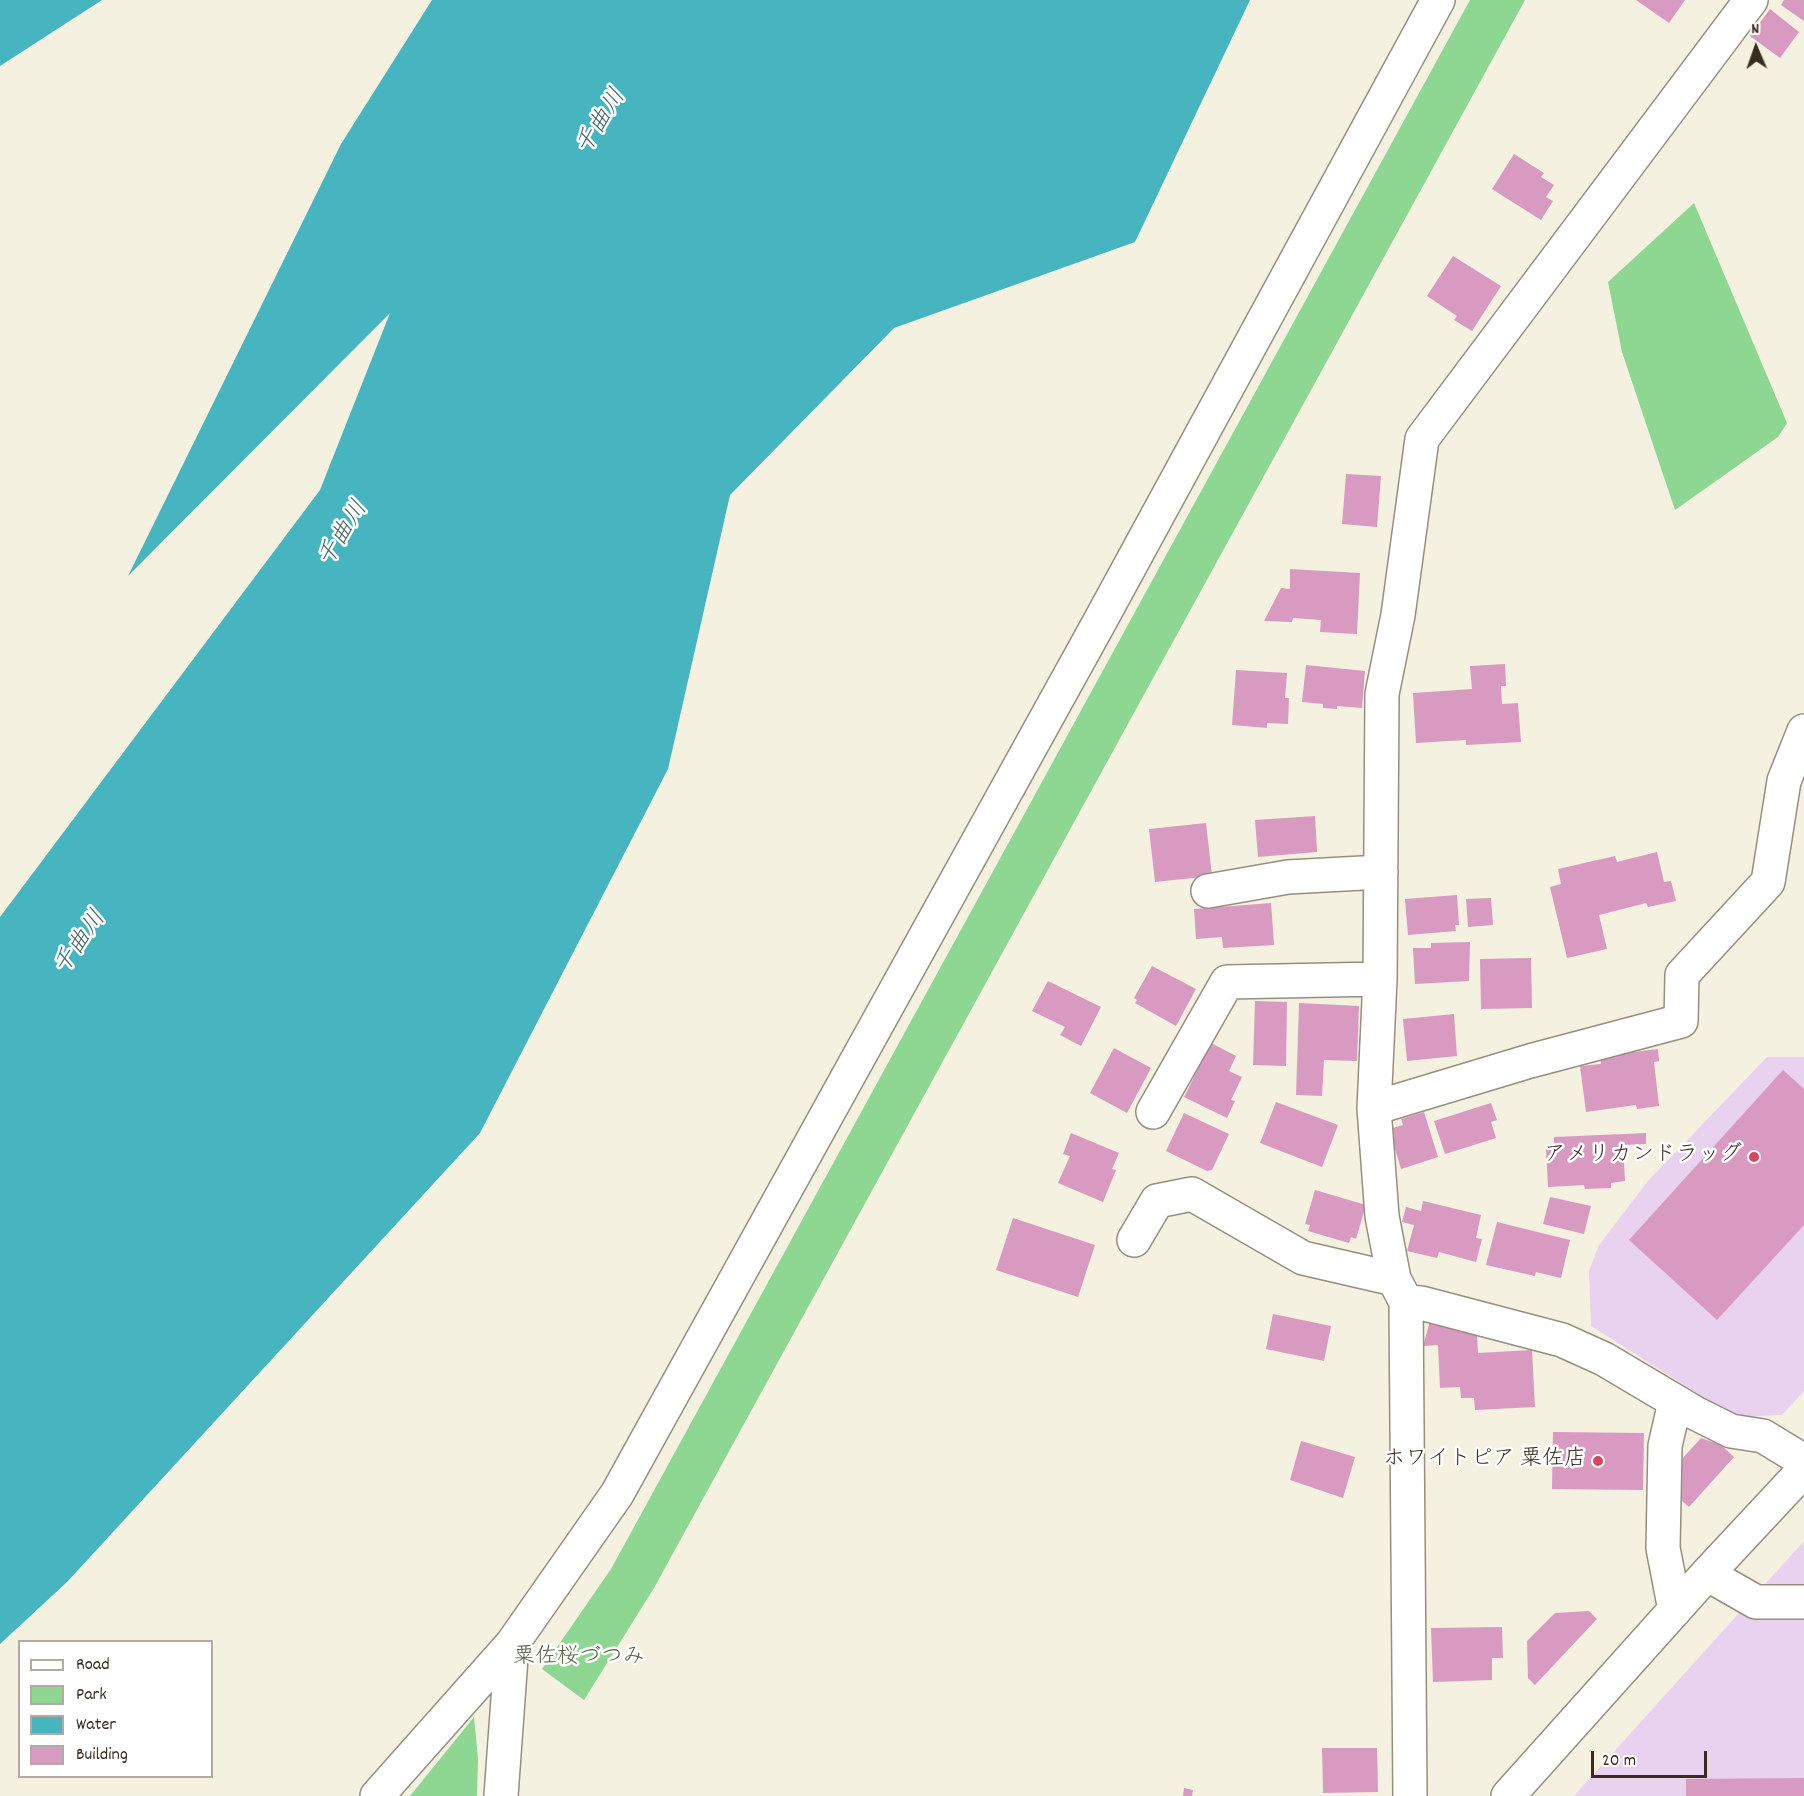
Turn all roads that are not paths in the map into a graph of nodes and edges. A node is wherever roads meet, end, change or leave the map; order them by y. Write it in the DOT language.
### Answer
graph roads {
  1 [pos="1438,0"];
  2 [pos="1751,0"];
  3 [pos="1804,731"];
  4 [pos="1381,872"];
  5 [pos="1208,891"];
  6 [pos="1380,979"];
  7 [pos="1374,1108"];
  8 [pos="1154,1112"];
  9 [pos="1134,1240"];
  10 [pos="1400,1291"];
  11 [pos="1675,1402"];
  12 [pos="1804,1461"];
  13 [pos="1804,1470"];
  14 [pos="1707,1574"];
  15 [pos="1804,1602"];
  16 [pos="1675,1610"];
  17 [pos="512,1644"];
  18 [pos="377,1796"];
  19 [pos="501,1796"];
  20 [pos="1410,1796"];
  21 [pos="1508,1796"];
  1 -- 17 [label="street"];
  2 -- 4 [label="street"];
  3 -- 7 [label="street"];
  4 -- 5 [label="street"];
  4 -- 6 [label="street"];
  6 -- 7 [label="street"];
  6 -- 8 [label="street"];
  7 -- 10 [label="street"];
  9 -- 10 [label="street"];
  10 -- 11 [label="street"];
  10 -- 20 [label="street"];
  11 -- 12 [label="street"];
  11 -- 16 [label="street"];
  13 -- 14 [label="street"];
  14 -- 15 [label="street"];
  14 -- 16 [label="street"];
  16 -- 21 [label="street"];
  17 -- 18 [label="street"];
  17 -- 19 [label="street"];
}
